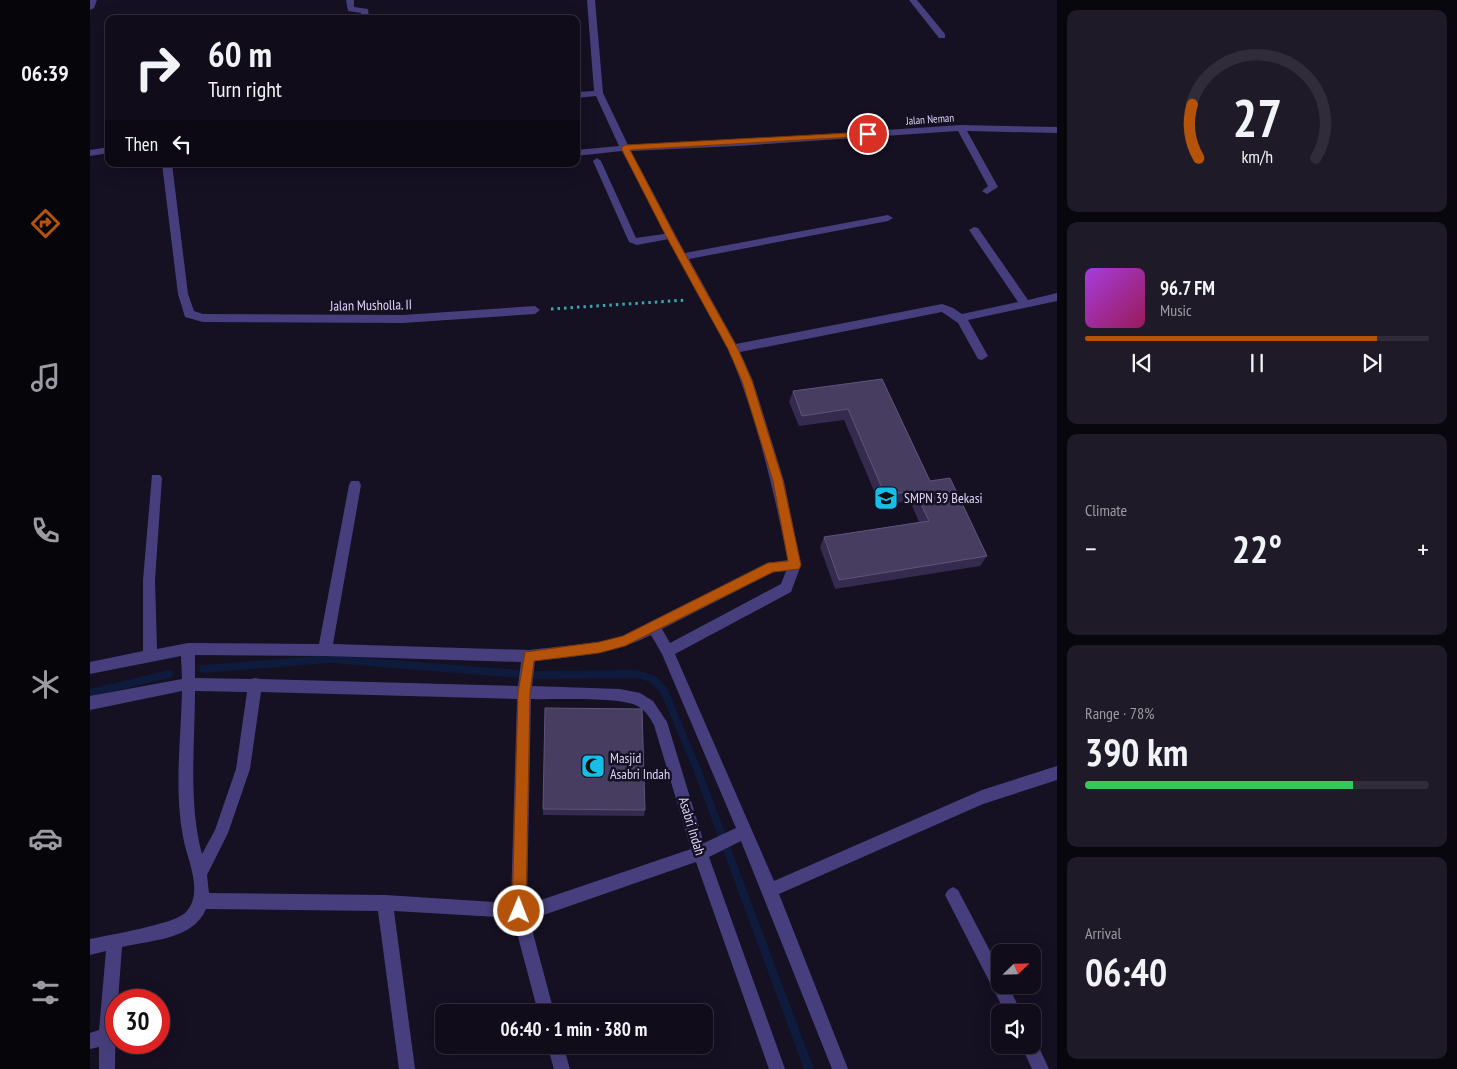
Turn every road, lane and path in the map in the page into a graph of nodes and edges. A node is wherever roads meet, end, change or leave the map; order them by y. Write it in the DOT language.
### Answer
graph roads {
  1 [pos="92,0"];
  2 [pos="350,0"];
  3 [pos="591,0"];
  4 [pos="913,0"];
  5 [pos="90,8"];
  6 [pos="365,15"];
  7 [pos="942,36"];
  8 [pos="599,93"];
  9 [pos="580,94"];
  10 [pos="961,128"];
  11 [pos="1057,130"];
  12 [pos="625,148"];
  13 [pos="105,151"];
  14 [pos="90,153"];
  15 [pos="580,153"];
  16 [pos="597,161"];
  17 [pos="167,167"];
  18 [pos="987,191"];
  19 [pos="888,218"];
  20 [pos="974,230"];
  21 [pos="671,236"];
  22 [pos="683,257"];
  23 [pos="1057,297"];
  24 [pos="706,299"];
  25 [pos="1025,304"];
  26 [pos="535,310"];
  27 [pos="961,318"];
  28 [pos="733,349"];
  29 [pos="982,356"];
  30 [pos="156,478"];
  31 [pos="355,485"];
  32 [pos="795,565"];
  33 [pos="653,626"];
  34 [pos="188,649"];
  35 [pos="325,650"];
  36 [pos="667,651"];
  37 [pos="150,656"];
  38 [pos="529,656"];
  39 [pos="90,668"];
  40 [pos="187,684"];
  41 [pos="255,684"];
  42 [pos="524,693"];
  43 [pos="90,703"];
  44 [pos="1057,773"];
  45 [pos="741,834"];
  46 [pos="706,851"];
  47 [pos="199,875"];
  48 [pos="770,890"];
  49 [pos="953,895"];
  50 [pos="201,901"];
  51 [pos="385,902"];
  52 [pos="519,911"];
  53 [pos="115,941"];
  54 [pos="90,947"];
  55 [pos="111,989"];
  56 [pos="544,1004"];
  57 [pos="1009,1004"];
  58 [pos="105,1037"];
  59 [pos="90,1041"];
  60 [pos="107,1054"];
  61 [pos="558,1054"];
  62 [pos="1034,1054"];
  63 [pos="107,1069"];
  64 [pos="407,1069"];
  65 [pos="562,1069"];
  66 [pos="777,1069"];
  67 [pos="840,1069"];
  68 [pos="1041,1069"];
  1 -- 5 [label="street"];
  2 -- 6 [label="lane"];
  3 -- 8 [label="street"];
  4 -- 7 [label="lane"];
  8 -- 9 [label="street"];
  8 -- 12 [label="street"];
  10 -- 11 [label="street, Jalan Neman"];
  10 -- 12 [label="street, Jalan Neman"];
  10 -- 18 [label="street"];
  12 -- 15 [label="street, Jalan Neman"];
  12 -- 21 [label="street"];
  13 -- 14 [label="street"];
  16 -- 21 [label="lane"];
  17 -- 26 [label="street, Jalan Musholla. II"];
  19 -- 22 [label="street"];
  20 -- 25 [label="street"];
  21 -- 22 [label="street"];
  22 -- 24 [label="street"];
  23 -- 25 [label="street"];
  24 -- 26 [label="path"];
  24 -- 28 [label="street"];
  25 -- 27 [label="street"];
  27 -- 28 [label="street"];
  27 -- 29 [label="street"];
  28 -- 32 [label="street"];
  30 -- 37 [label="street"];
  31 -- 35 [label="street"];
  32 -- 33 [label="street"];
  32 -- 36 [label="street"];
  33 -- 36 [label="street"];
  33 -- 38 [label="street"];
  34 -- 35 [label="street"];
  34 -- 37 [label="street"];
  34 -- 40 [label="street"];
  35 -- 38 [label="street"];
  36 -- 45 [label="street"];
  37 -- 39 [label="street"];
  38 -- 42 [label="street"];
  40 -- 41 [label="street, Asabri Indah"];
  40 -- 43 [label="street, Asabri Indah"];
  40 -- 47 [label="street"];
  41 -- 42 [label="street, Asabri Indah"];
  41 -- 47 [label="street"];
  42 -- 46 [label="street, Asabri Indah"];
  42 -- 52 [label="street"];
  44 -- 48 [label="street"];
  45 -- 46 [label="street"];
  45 -- 48 [label="street"];
  46 -- 52 [label="street"];
  46 -- 66 [label="street, Asabri Indah"];
  47 -- 50 [label="street"];
  48 -- 67 [label="street"];
  49 -- 57 [label="street"];
  50 -- 51 [label="street"];
  50 -- 53 [label="street"];
  51 -- 52 [label="street"];
  51 -- 64 [label="street"];
  52 -- 56 [label="street"];
  53 -- 54 [label="street"];
  53 -- 55 [label="street"];
  58 -- 59 [label="street"];
  60 -- 63 [label="street"];
  61 -- 65 [label="street"];
  62 -- 68 [label="street"];
}
